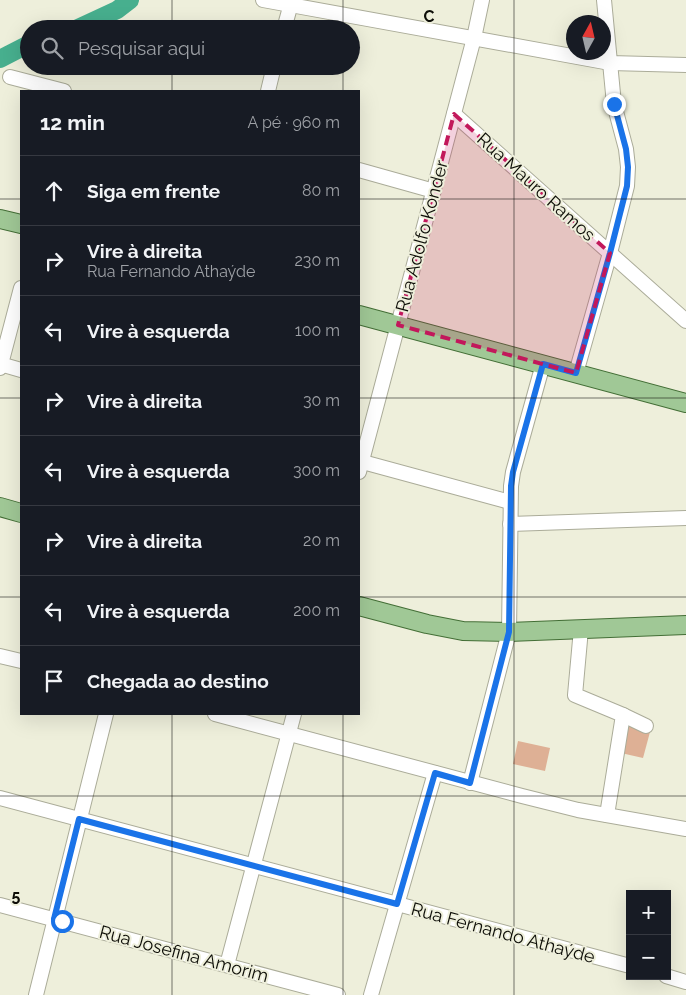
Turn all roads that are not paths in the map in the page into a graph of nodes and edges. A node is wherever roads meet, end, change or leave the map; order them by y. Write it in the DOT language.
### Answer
graph roads {
  1 [pos="263,0"];
  2 [pos="482,0"];
  3 [pos="604,0"];
  4 [pos="291,2"];
  5 [pos="286,20"];
  6 [pos="474,38"];
  7 [pos="610,63"];
  8 [pos="686,64"];
  9 [pos="272,75"];
  10 [pos="10,77"];
  11 [pos="60,90"];
  12 [pos="268,90"];
  13 [pos="454,114"];
  14 [pos="360,170"];
  15 [pos="434,191"];
  16 [pos="0,219"];
  17 [pos="20,224"];
  18 [pos="610,253"];
  19 [pos="20,292"];
  20 [pos="360,315"];
  21 [pos="686,321"];
  22 [pos="398,325"];
  23 [pos="543,364"];
  24 [pos="0,365"];
  25 [pos="20,370"];
  26 [pos="576,373"];
  27 [pos="686,403"];
  28 [pos="360,465"];
  29 [pos="510,502"];
  30 [pos="0,507"];
  31 [pos="20,513"];
  32 [pos="686,518"];
  33 [pos="510,524"];
  34 [pos="360,606"];
  35 [pos="686,625"];
  36 [pos="581,629"];
  37 [pos="509,632"];
  38 [pos="0,656"];
  39 [pos="20,661"];
  40 [pos="106,715"];
  41 [pos="219,715"];
  42 [pos="294,715"];
  43 [pos="623,716"];
  44 [pos="646,726"];
  45 [pos="289,734"];
  46 [pos="435,773"];
  47 [pos="470,783"];
  48 [pos="0,798"];
  49 [pos="607,815"];
  50 [pos="79,819"];
  51 [pos="686,829"];
  52 [pos="254,866"];
  53 [pos="0,904"];
  54 [pos="397,904"];
  55 [pos="54,919"];
  56 [pos="227,965"];
  57 [pos="626,965"];
  58 [pos="671,978"];
  59 [pos="686,982"];
  60 [pos="36,995"];
  61 [pos="338,995"];
  62 [pos="371,995"];
  1 -- 4 [label="street"];
  2 -- 6 [label="street, Rua Adolfo Konder"];
  3 -- 7 [label="street"];
  4 -- 5 [label="street"];
  4 -- 6 [label="street"];
  6 -- 7 [label="street"];
  6 -- 13 [label="street, Rua Adolfo Konder"];
  7 -- 8 [label="street"];
  7 -- 18 [label="street"];
  9 -- 12 [label="street"];
  10 -- 11 [label="street"];
  13 -- 15 [label="street, Rua Adolfo Konder"];
  13 -- 18 [label="street, Rua Mauro Ramos"];
  14 -- 15 [label="street"];
  15 -- 22 [label="street, Rua Adolfo Konder"];
  16 -- 17 [label="main road"];
  18 -- 21 [label="street, Rua Mauro Ramos"];
  18 -- 26 [label="street"];
  19 -- 24 [label="street"];
  20 -- 22 [label="main road"];
  22 -- 23 [label="main road"];
  22 -- 28 [label="street, Rua Adolfo Konder"];
  23 -- 26 [label="main road"];
  23 -- 29 [label="street"];
  24 -- 25 [label="street"];
  26 -- 27 [label="main road"];
  28 -- 29 [label="street"];
  29 -- 33 [label="street"];
  30 -- 31 [label="main road"];
  32 -- 33 [label="street"];
  33 -- 37 [label="street"];
  34 -- 37 [label="main road"];
  35 -- 36 [label="main road"];
  36 -- 37 [label="main road"];
  36 -- 43 [label="street"];
  37 -- 47 [label="street"];
  38 -- 39 [label="street"];
  40 -- 50 [label="street"];
  41 -- 45 [label="street"];
  42 -- 45 [label="street"];
  43 -- 44 [label="street"];
  43 -- 49 [label="street"];
  45 -- 46 [label="street"];
  45 -- 52 [label="street"];
  46 -- 47 [label="street"];
  46 -- 54 [label="street"];
  47 -- 49 [label="street"];
  48 -- 50 [label="street, Rua Fernando Athaýde"];
  49 -- 51 [label="street"];
  50 -- 52 [label="street, Rua Fernando Athaýde"];
  50 -- 55 [label="street"];
  52 -- 54 [label="street, Rua Fernando Athaýde"];
  52 -- 56 [label="street"];
  53 -- 55 [label="street, Rua Josefina Amorim"];
  54 -- 57 [label="street, Rua Fernando Athaýde"];
  54 -- 62 [label="street"];
  55 -- 56 [label="street, Rua Josefina Amorim"];
  55 -- 60 [label="street"];
  56 -- 61 [label="street, Rua Josefina Amorim"];
  58 -- 59 [label="street"];
}
